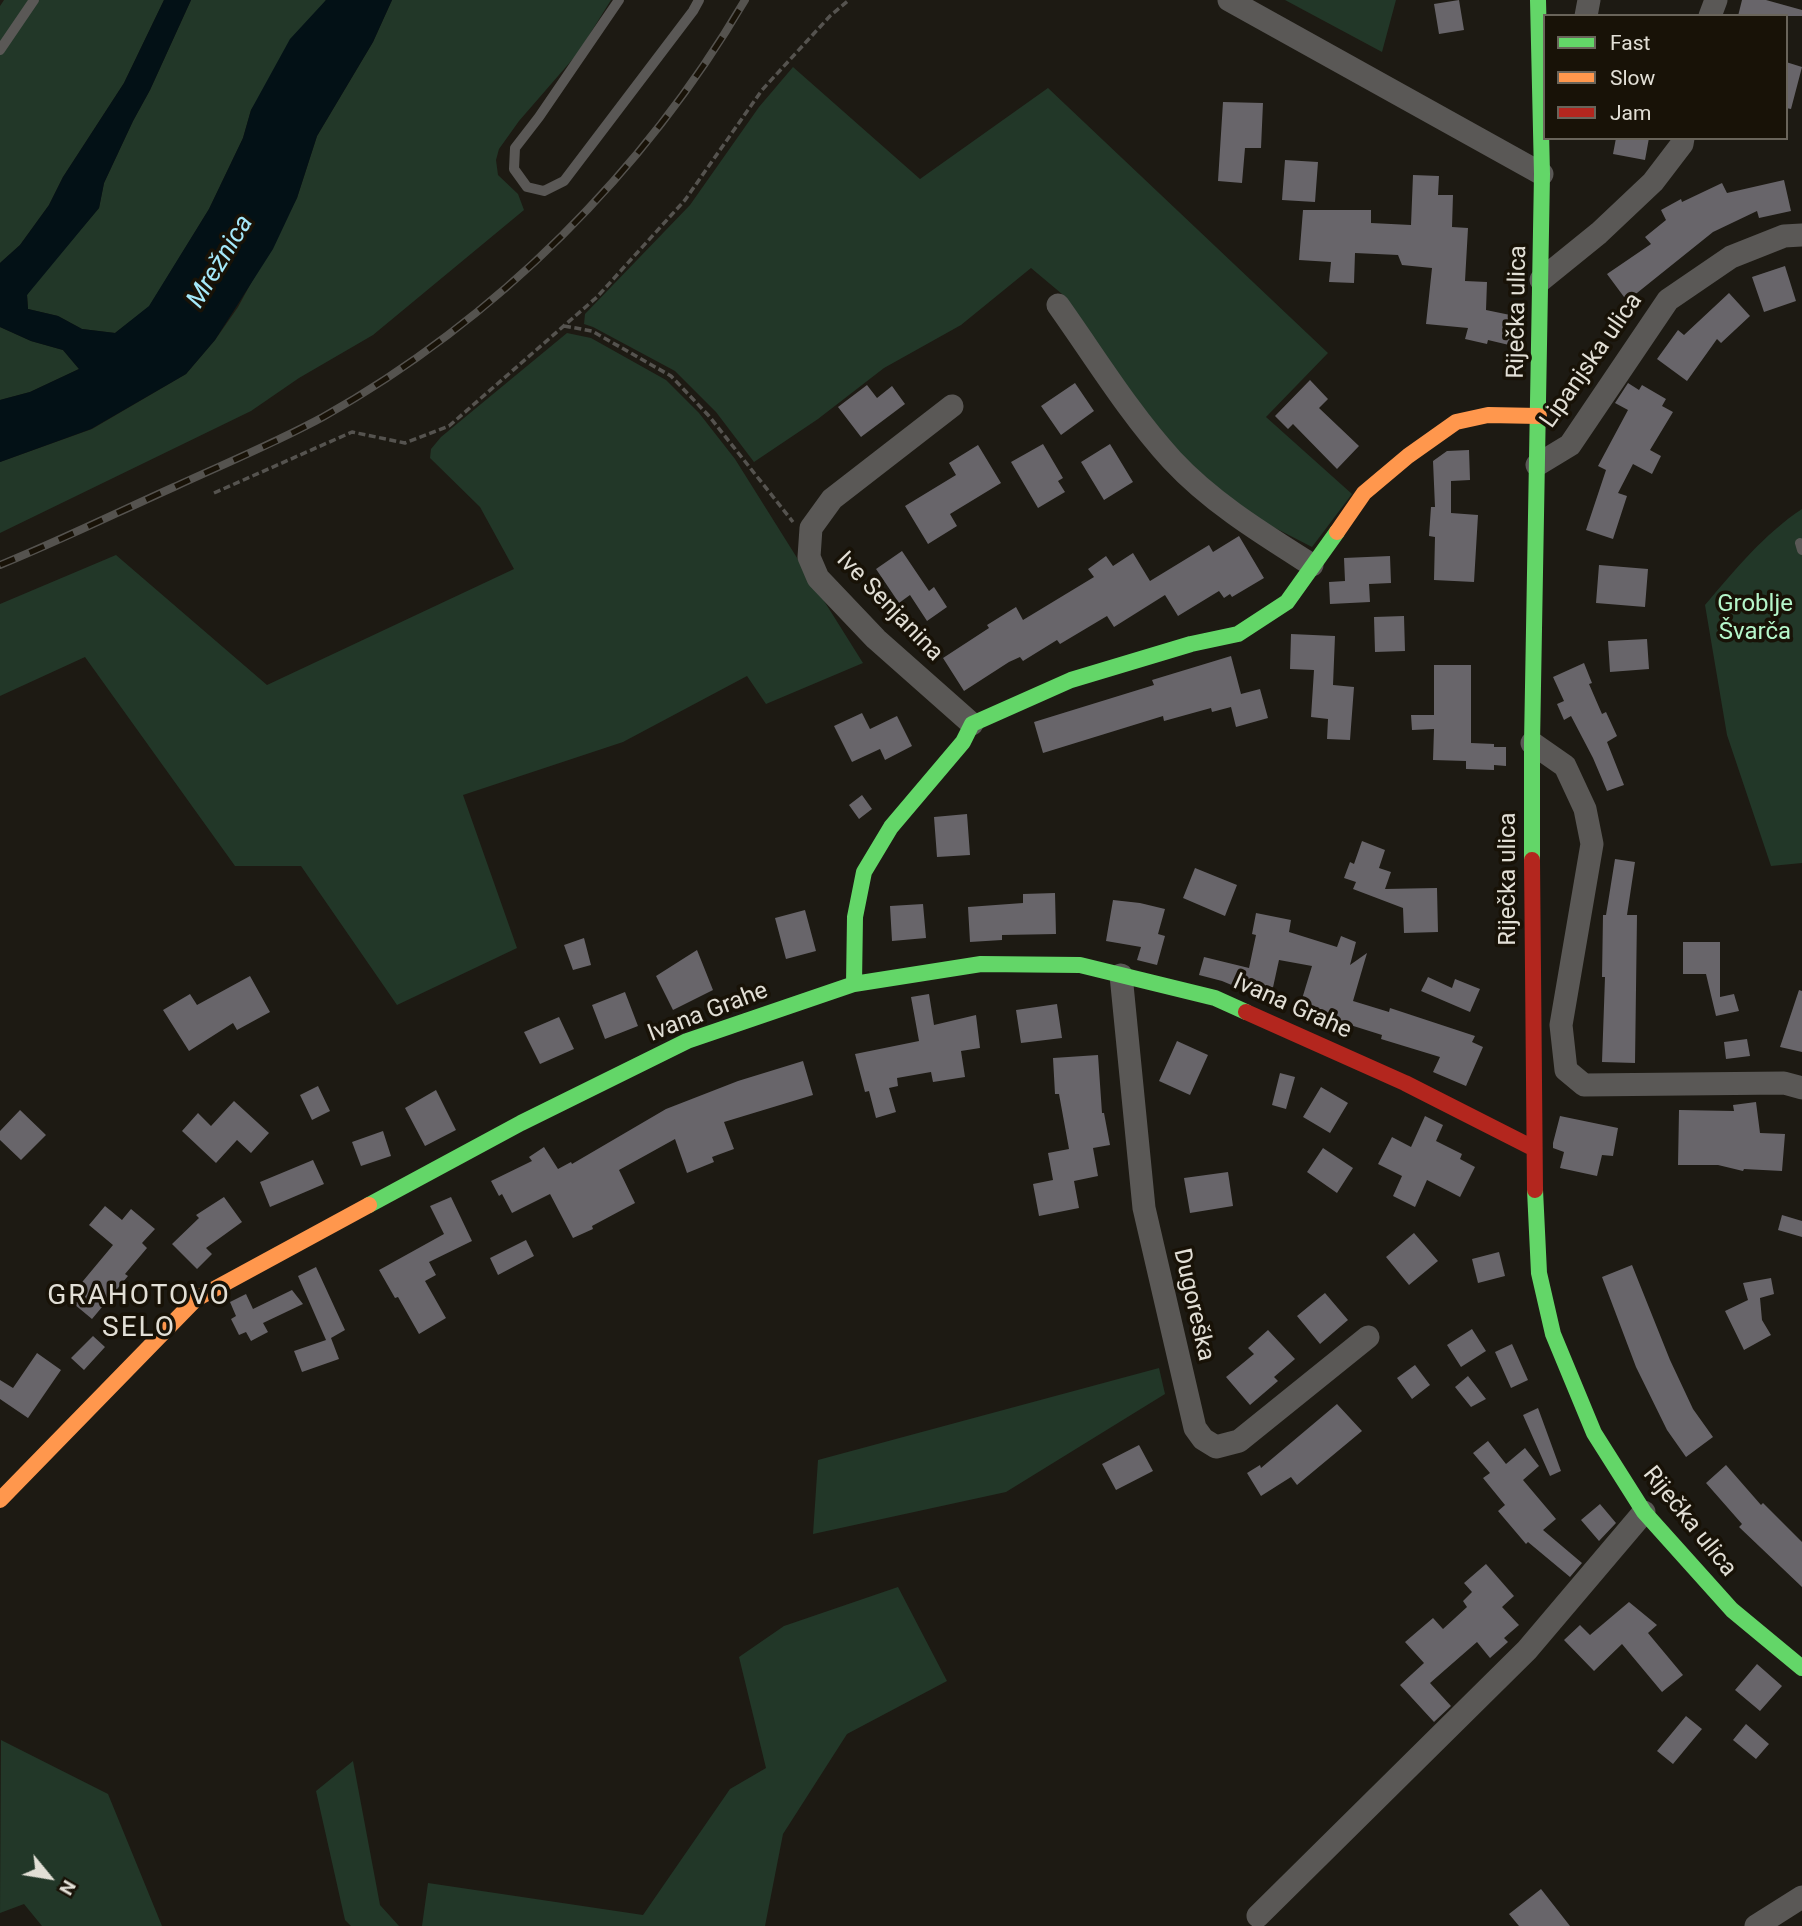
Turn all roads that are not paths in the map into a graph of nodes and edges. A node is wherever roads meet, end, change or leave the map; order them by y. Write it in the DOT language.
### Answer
graph roads {
  1 [pos="34,0"];
  2 [pos="620,0"];
  3 [pos="699,0"];
  4 [pos="1229,0"];
  5 [pos="1538,0"];
  6 [pos="0,50"];
  7 [pos="1543,52"];
  8 [pos="1683,140"];
  9 [pos="1542,174"];
  10 [pos="1802,235"];
  11 [pos="1541,280"];
  12 [pos="1058,305"];
  13 [pos="952,405"];
  14 [pos="1539,416"];
  15 [pos="1537,465"];
  16 [pos="1312,565"];
  17 [pos="972,724"];
  18 [pos="1532,743"];
  19 [pos="1121,975"];
  20 [pos="854,984"];
  21 [pos="1802,1088"];
  22 [pos="1533,1148"];
  23 [pos="1368,1336"];
  24 [pos="0,1500"];
  25 [pos="1644,1512"];
  26 [pos="1802,1668"];
  27 [pos="1802,1897"];
  28 [pos="1258,1916"];
  29 [pos="1756,1926"];
  1 -- 6 [label="lane"];
  2 -- 3 [label="lane"];
  4 -- 9 [label="street"];
  5 -- 7 [label="street, Riječka ulica"];
  7 -- 9 [label="street, Riječka ulica"];
  8 -- 11 [label="street"];
  9 -- 11 [label="street, Riječka ulica"];
  10 -- 15 [label="street, Lipanjska ulica"];
  11 -- 14 [label="street, Riječka ulica"];
  12 -- 16 [label="street"];
  13 -- 17 [label="street, Ive Senjanina"];
  14 -- 15 [label="street, Riječka ulica"];
  14 -- 16 [label="street"];
  15 -- 18 [label="street, Riječka ulica"];
  16 -- 17 [label="street"];
  17 -- 20 [label="street"];
  18 -- 21 [label="street"];
  18 -- 22 [label="street, Riječka ulica"];
  19 -- 20 [label="street, Ivana Grahe"];
  19 -- 22 [label="street, Ivana Grahe"];
  19 -- 23 [label="street, Dugoreška"];
  20 -- 24 [label="street, Ivana Grahe"];
  22 -- 25 [label="street, Riječka ulica"];
  25 -- 26 [label="street, Riječka ulica"];
  25 -- 28 [label="street"];
  27 -- 29 [label="street"];
}
